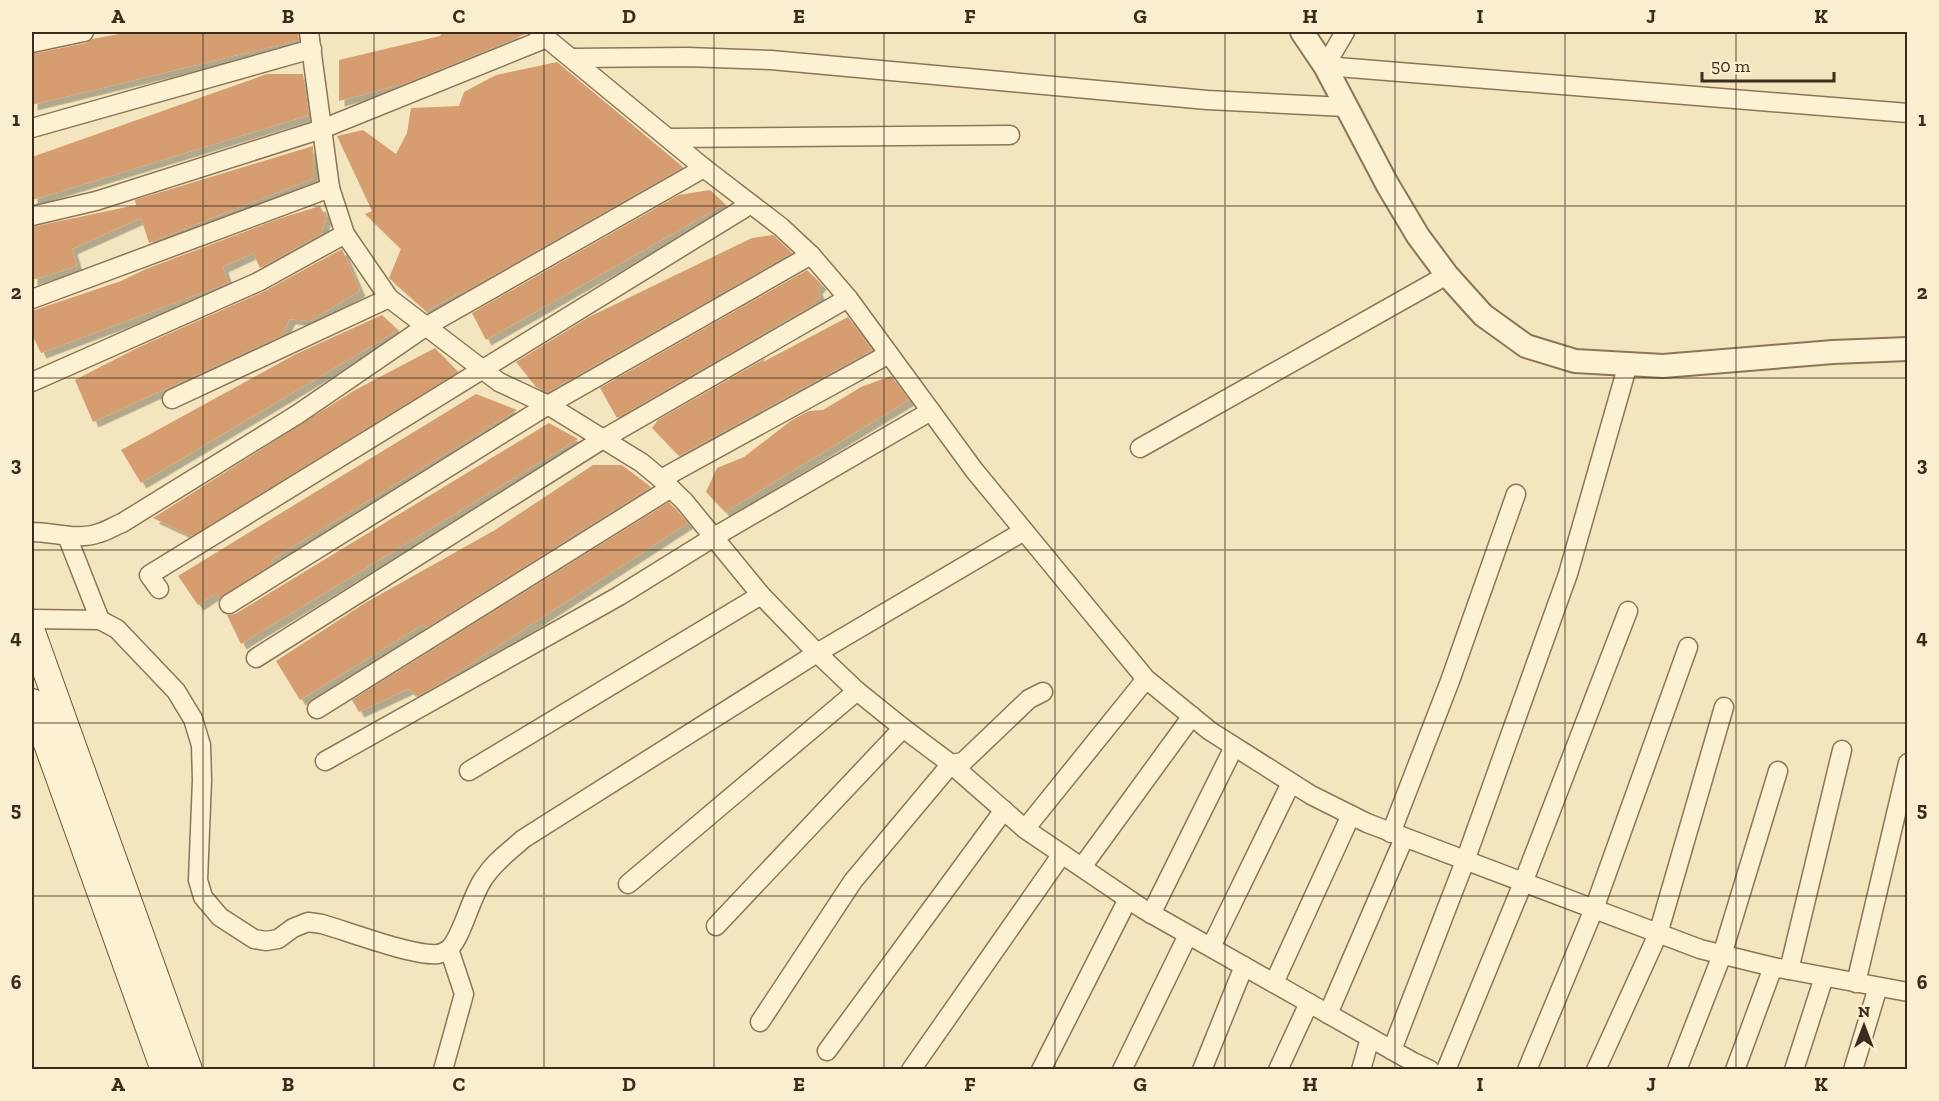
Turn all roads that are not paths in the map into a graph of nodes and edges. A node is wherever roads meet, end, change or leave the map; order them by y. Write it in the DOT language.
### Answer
graph roads {
  1 [pos="84,32"];
  2 [pos="1302,32"];
  3 [pos="1345,32"];
  4 [pos="543,35"];
  5 [pos="310,40"];
  6 [pos="32,43"];
  7 [pos="572,58"];
  8 [pos="1325,66"];
  9 [pos="1345,107"];
  10 [pos="1908,113"];
  11 [pos="32,128"];
  12 [pos="322,129"];
  13 [pos="1010,135"];
  14 [pos="668,138"];
  15 [pos="704,168"];
  16 [pos="330,188"];
  17 [pos="752,204"];
  18 [pos="32,216"];
  19 [pos="345,234"];
  20 [pos="811,255"];
  21 [pos="1447,275"];
  22 [pos="389,297"];
  23 [pos="848,298"];
  24 [pos="32,299"];
  25 [pos="425,327"];
  26 [pos="1908,349"];
  27 [pos="889,354"];
  28 [pos="1628,364"];
  29 [pos="482,369"];
  30 [pos="32,382"];
  31 [pos="172,399"];
  32 [pos="548,405"];
  33 [pos="931,411"];
  34 [pos="603,438"];
  35 [pos="1140,448"];
  36 [pos="666,484"];
  37 [pos="1516,494"];
  38 [pos="1024,531"];
  39 [pos="32,532"];
  40 [pos="67,536"];
  41 [pos="714,537"];
  42 [pos="159,589"];
  43 [pos="761,595"];
  44 [pos="229,604"];
  45 [pos="1628,611"];
  46 [pos="32,619"];
  47 [pos="100,620"];
  48 [pos="32,632"];
  49 [pos="1688,647"];
  50 [pos="817,653"];
  51 [pos="256,658"];
  52 [pos="1146,679"];
  53 [pos="857,691"];
  54 [pos="1043,692"];
  55 [pos="32,702"];
  56 [pos="1724,706"];
  57 [pos="317,709"];
  58 [pos="1192,716"];
  59 [pos="903,728"];
  60 [pos="1234,747"];
  61 [pos="1842,750"];
  62 [pos="325,761"];
  63 [pos="1908,763"];
  64 [pos="951,764"];
  65 [pos="469,771"];
  66 [pos="1778,771"];
  67 [pos="1291,783"];
  68 [pos="1004,810"];
  69 [pos="1351,815"];
  70 [pos="1025,829"];
  71 [pos="1398,835"];
  72 [pos="1062,854"];
  73 [pos="1465,861"];
  74 [pos="1082,867"];
  75 [pos="1524,883"];
  76 [pos="628,884"];
  77 [pos="1128,899"];
  78 [pos="1594,909"];
  79 [pos="1151,914"];
  80 [pos="716,926"];
  81 [pos="1658,934"];
  82 [pos="1188,935"];
  83 [pos="1211,947"];
  84 [pos="449,949"];
  85 [pos="1722,955"];
  86 [pos="1244,966"];
  87 [pos="1781,969"];
  88 [pos="1824,977"];
  89 [pos="1274,983"];
  90 [pos="1856,983"];
  91 [pos="1878,987"];
  92 [pos="1908,992"];
  93 [pos="1309,1003"];
  94 [pos="1328,1014"];
  95 [pos="760,1022"];
  96 [pos="1370,1038"];
  97 [pos="1392,1050"];
  98 [pos="827,1051"];
  99 [pos="164,1070"];
  100 [pos="189,1070"];
  101 [pos="443,1070"];
  102 [pos="911,1070"];
  103 [pos="1041,1070"];
  104 [pos="1122,1070"];
  105 [pos="1202,1070"];
  106 [pos="1278,1070"];
  107 [pos="1360,1070"];
  108 [pos="1430,1070"];
  109 [pos="1446,1070"];
  110 [pos="1527,1070"];
  111 [pos="1596,1070"];
  112 [pos="1677,1070"];
  113 [pos="1735,1070"];
  114 [pos="1794,1070"];
  115 [pos="1853,1070"];
  1 -- 6 [label="street"];
  2 -- 8 [label="street"];
  3 -- 8 [label="street"];
  4 -- 7 [label="street"];
  4 -- 12 [label="street"];
  5 -- 11 [label="street"];
  5 -- 12 [label="street"];
  7 -- 9 [label="street"];
  7 -- 14 [label="street"];
  8 -- 9 [label="street"];
  8 -- 10 [label="street"];
  9 -- 21 [label="street"];
  12 -- 16 [label="street"];
  12 -- 18 [label="street"];
  13 -- 14 [label="street"];
  14 -- 15 [label="street"];
  15 -- 17 [label="street"];
  15 -- 25 [label="street"];
  16 -- 19 [label="street"];
  16 -- 24 [label="street"];
  17 -- 20 [label="street"];
  17 -- 29 [label="street"];
  19 -- 22 [label="street"];
  19 -- 30 [label="street"];
  20 -- 23 [label="street"];
  20 -- 32 [label="street"];
  21 -- 28 [label="street"];
  21 -- 35 [label="street"];
  22 -- 25 [label="street"];
  22 -- 31 [label="street"];
  23 -- 27 [label="street"];
  23 -- 34 [label="street"];
  25 -- 29 [label="street"];
  25 -- 40 [label="street"];
  26 -- 28 [label="street"];
  27 -- 33 [label="street"];
  27 -- 36 [label="street"];
  28 -- 73 [label="street"];
  29 -- 32 [label="street"];
  29 -- 42 [label="street"];
  32 -- 34 [label="street"];
  32 -- 44 [label="street"];
  33 -- 38 [label="street"];
  33 -- 41 [label="street"];
  34 -- 36 [label="street"];
  34 -- 51 [label="street"];
  36 -- 41 [label="street"];
  36 -- 57 [label="street"];
  37 -- 71 [label="street"];
  38 -- 50 [label="street"];
  38 -- 52 [label="street"];
  39 -- 40 [label="street"];
  40 -- 47 [label="street"];
  41 -- 43 [label="street"];
  41 -- 62 [label="street"];
  43 -- 50 [label="street"];
  43 -- 65 [label="street"];
  45 -- 75 [label="street"];
  46 -- 47 [label="street"];
  47 -- 84 [label="street"];
  48 -- 100 [label="main road"];
  49 -- 78 [label="street"];
  50 -- 53 [label="street"];
  50 -- 84 [label="street"];
  52 -- 58 [label="street"];
  52 -- 70 [label="street"];
  53 -- 59 [label="street"];
  53 -- 76 [label="street"];
  54 -- 64 [label="street"];
  55 -- 99 [label="main road"];
  56 -- 81 [label="street"];
  58 -- 60 [label="street"];
  58 -- 74 [label="street"];
  59 -- 64 [label="street"];
  59 -- 80 [label="street"];
  60 -- 67 [label="street"];
  60 -- 79 [label="street"];
  61 -- 87 [label="street"];
  63 -- 90 [label="street"];
  64 -- 68 [label="street"];
  64 -- 95 [label="street"];
  66 -- 85 [label="street"];
  67 -- 69 [label="street"];
  67 -- 83 [label="street"];
  68 -- 70 [label="street"];
  68 -- 98 [label="street"];
  69 -- 71 [label="street"];
  69 -- 89 [label="street"];
  70 -- 72 [label="street"];
  71 -- 73 [label="street"];
  71 -- 94 [label="street"];
  72 -- 74 [label="street"];
  72 -- 102 [label="street"];
  73 -- 75 [label="street"];
  73 -- 97 [label="street"];
  74 -- 77 [label="street"];
  75 -- 78 [label="street"];
  75 -- 109 [label="street"];
  77 -- 79 [label="street"];
  77 -- 103 [label="street"];
  78 -- 81 [label="street"];
  78 -- 110 [label="street"];
  79 -- 82 [label="street"];
  81 -- 85 [label="street"];
  81 -- 111 [label="street"];
  82 -- 83 [label="street"];
  82 -- 104 [label="street"];
  83 -- 86 [label="street"];
  84 -- 101 [label="street"];
  85 -- 87 [label="street"];
  85 -- 112 [label="street"];
  86 -- 89 [label="street"];
  86 -- 105 [label="street"];
  87 -- 88 [label="street"];
  87 -- 113 [label="street"];
  88 -- 90 [label="street"];
  88 -- 114 [label="street"];
  89 -- 93 [label="street"];
  90 -- 91 [label="street"];
  91 -- 92 [label="street"];
  91 -- 115 [label="street"];
  93 -- 94 [label="street"];
  93 -- 106 [label="street"];
  94 -- 96 [label="street"];
  96 -- 97 [label="street"];
  96 -- 107 [label="street"];
  97 -- 108 [label="street"];
}
